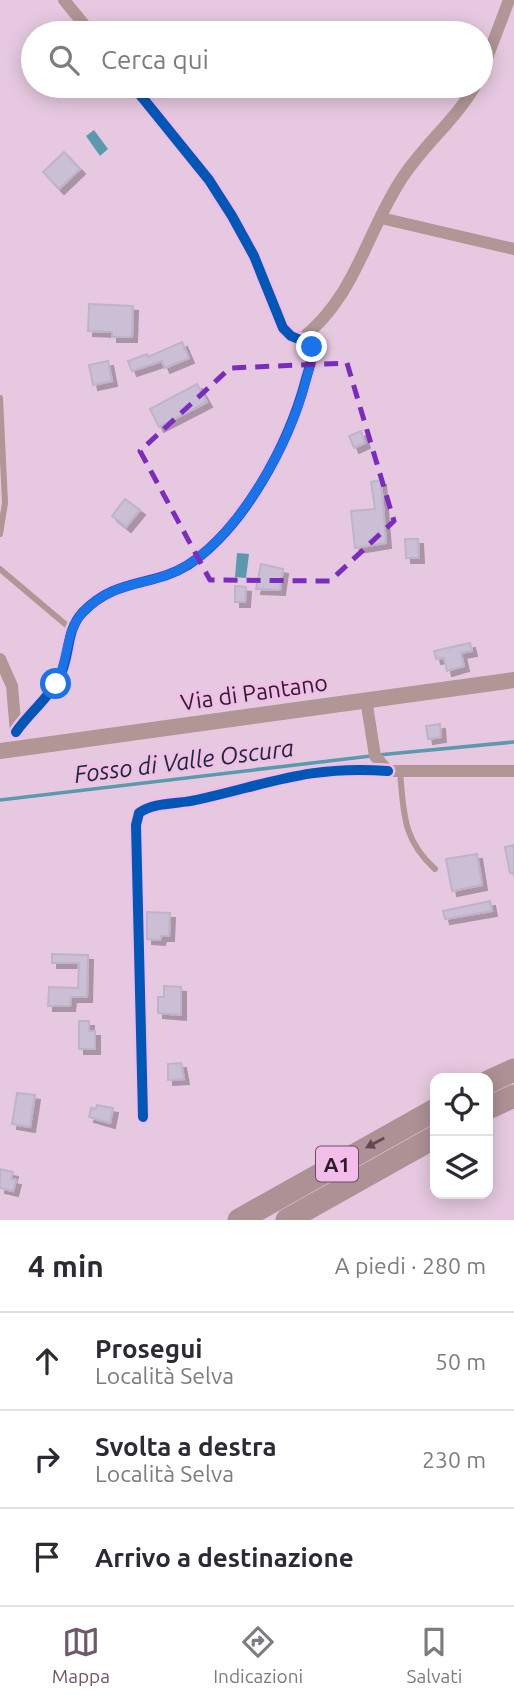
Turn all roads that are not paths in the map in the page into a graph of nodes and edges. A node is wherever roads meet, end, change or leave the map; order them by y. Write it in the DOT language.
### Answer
graph roads {
  1 [pos="64,0"];
  2 [pos="509,0"];
  3 [pos="81,21"];
  4 [pos="493,42"];
  5 [pos="143,98"];
  6 [pos="467,98"];
  7 [pos="382,218"];
  8 [pos="514,249"];
  9 [pos="300,340"];
  10 [pos="0,398"];
  11 [pos="0,534"];
  12 [pos="0,569"];
  13 [pos="71,629"];
  14 [pos="0,659"];
  15 [pos="514,680"];
  16 [pos="366,699"];
  17 [pos="16,732"];
  18 [pos="20,749"];
  19 [pos="0,751"];
  20 [pos="394,771"];
  21 [pos="514,771"];
  22 [pos="435,869"];
  23 [pos="514,1070"];
  24 [pos="493,1080"];
  25 [pos="514,1096"];
  26 [pos="493,1106"];
  27 [pos="430,1113"];
  28 [pos="143,1117"];
  29 [pos="430,1140"];
  30 [pos="239,1220"];
  31 [pos="287,1220"];
  1 -- 3 [label="street"];
  2 -- 4 [label="street"];
  5 -- 9 [label="street"];
  6 -- 7 [label="street"];
  7 -- 8 [label="street"];
  7 -- 9 [label="street"];
  9 -- 13 [label="street"];
  10 -- 11 [label="lane"];
  12 -- 13 [label="lane"];
  13 -- 17 [label="street"];
  14 -- 17 [label="street"];
  15 -- 16 [label="street, Via di Pantano"];
  16 -- 18 [label="street, Via di Pantano"];
  16 -- 20 [label="street"];
  17 -- 18 [label="street"];
  18 -- 19 [label="street, Via di Pantano"];
  20 -- 21 [label="street"];
  20 -- 22 [label="lane"];
  20 -- 28 [label="street"];
  23 -- 24 [label="highway"];
  25 -- 26 [label="highway"];
  27 -- 30 [label="highway, A1, one-way"];
  29 -- 31 [label="highway, A1"];
}
